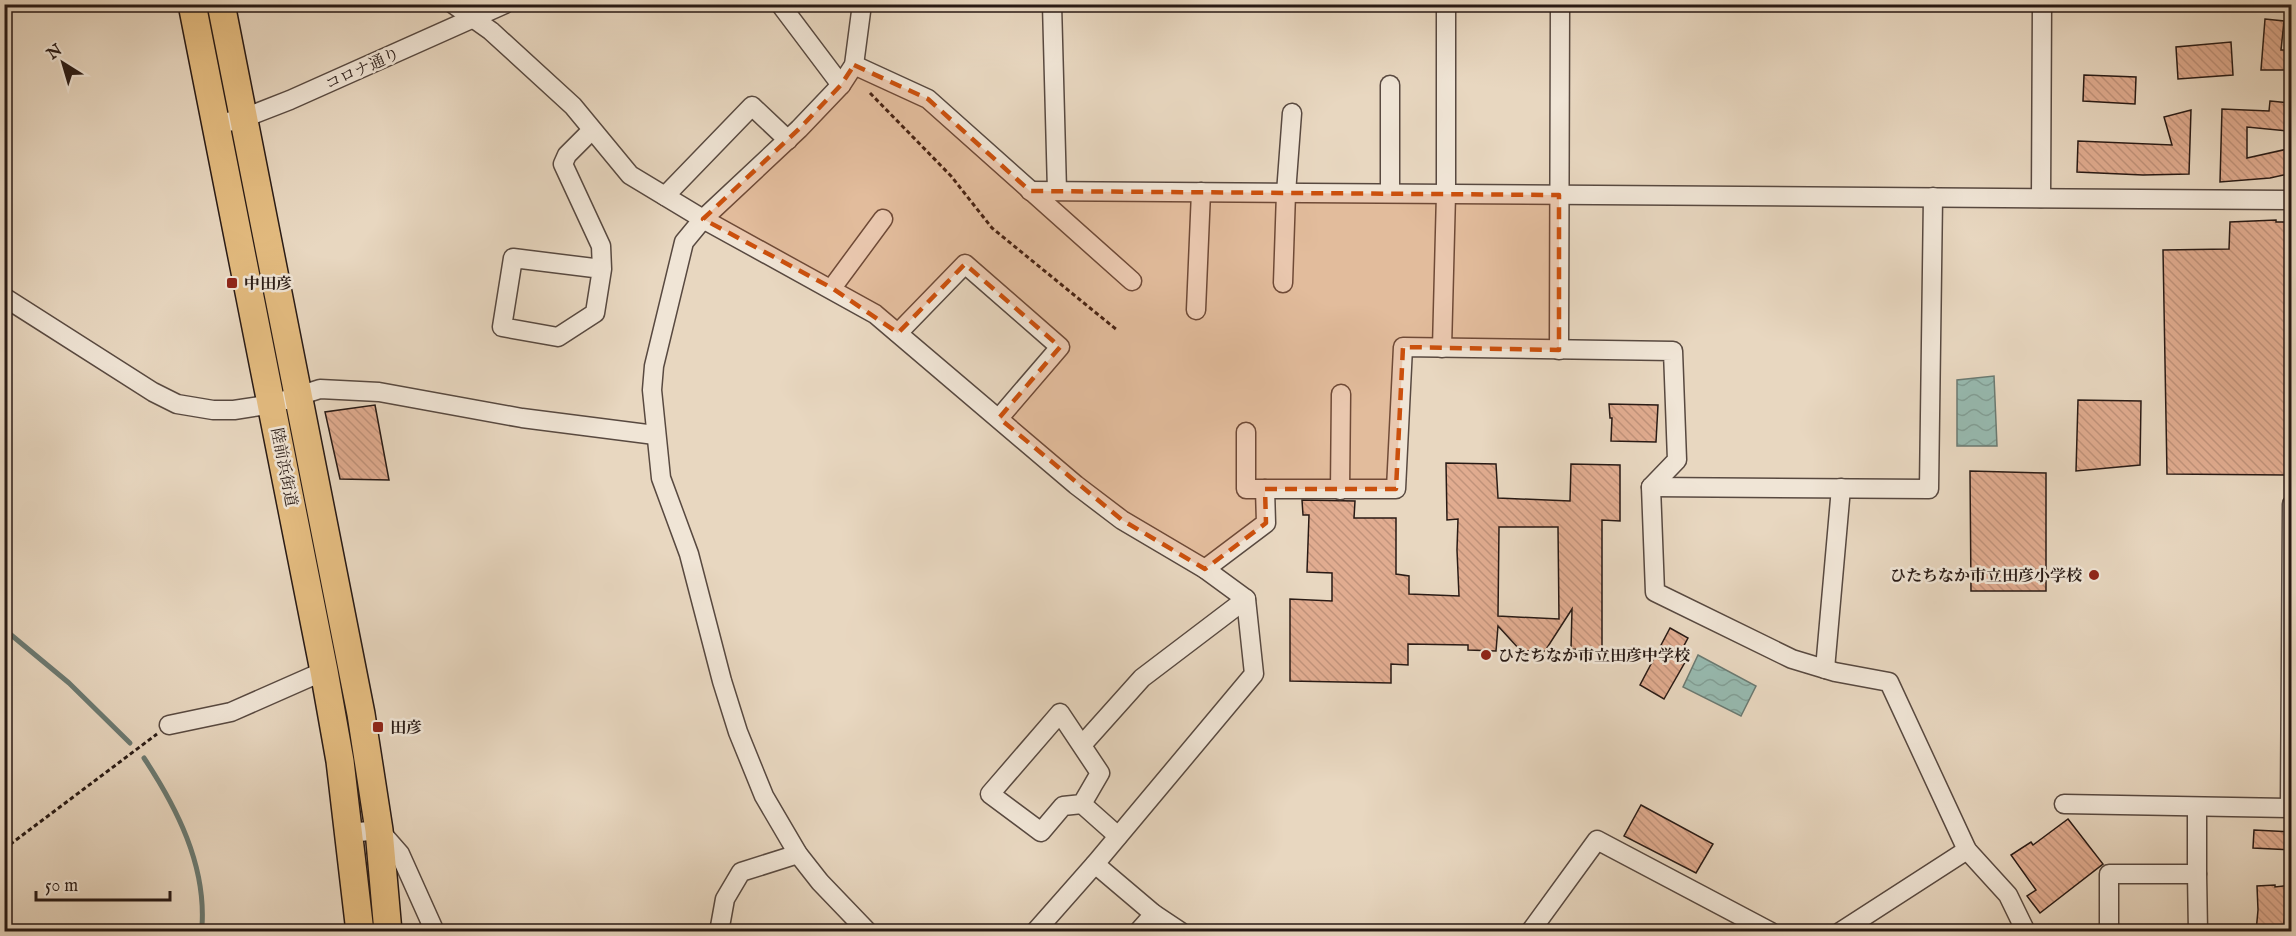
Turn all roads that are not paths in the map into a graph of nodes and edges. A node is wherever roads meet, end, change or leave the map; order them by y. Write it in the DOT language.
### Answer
graph roads {
  1 [pos="192,4"];
  2 [pos="221,4"];
  3 [pos="453,4"];
  4 [pos="505,4"];
  5 [pos="780,4"];
  6 [pos="862,4"];
  7 [pos="1052,4"];
  8 [pos="1446,4"];
  9 [pos="1560,4"];
  10 [pos="2042,4"];
  11 [pos="474,19"];
  12 [pos="848,74"];
  13 [pos="1390,85"];
  14 [pos="1293,113"];
  15 [pos="244,118"];
  16 [pos="216,125"];
  17 [pos="592,130"];
  18 [pos="788,140"];
  19 [pos="1030,191"];
  20 [pos="1057,191"];
  21 [pos="1201,192"];
  22 [pos="1286,193"];
  23 [pos="1390,194"];
  24 [pos="1446,194"];
  25 [pos="1559,195"];
  26 [pos="665,196"];
  27 [pos="1933,197"];
  28 [pos="2041,198"];
  29 [pos="2292,200"];
  30 [pos="703,219"];
  31 [pos="883,219"];
  32 [pos="602,268"];
  33 [pos="1132,281"];
  34 [pos="1283,283"];
  35 [pos="832,288"];
  36 [pos="4,297"];
  37 [pos="1196,310"];
  38 [pos="898,333"];
  39 [pos="1442,348"];
  40 [pos="1559,350"];
  41 [pos="1341,394"];
  42 [pos="285,400"];
  43 [pos="999,418"];
  44 [pos="1246,432"];
  45 [pos="655,435"];
  46 [pos="1651,487"];
  47 [pos="1841,488"];
  48 [pos="1265,489"];
  49 [pos="1340,490"];
  50 [pos="2291,504"];
  51 [pos="1205,569"];
  52 [pos="1246,599"];
  53 [pos="1825,669"];
  54 [pos="324,671"];
  55 [pos="169,725"];
  56 [pos="1082,745"];
  57 [pos="1082,804"];
  58 [pos="2064,804"];
  59 [pos="2197,807"];
  60 [pos="2291,808"];
  61 [pos="379,830"];
  62 [pos="349,833"];
  63 [pos="1118,836"];
  64 [pos="1967,850"];
  65 [pos="798,854"];
  66 [pos="1095,864"];
  67 [pos="2197,874"];
  68 [pos="1154,914"];
  69 [pos="1736,924"];
  70 [pos="360,932"];
  71 [pos="388,932"];
  72 [pos="435,932"];
  73 [pos="719,932"];
  74 [pos="868,932"];
  75 [pos="1035,932"];
  76 [pos="1138,932"];
  77 [pos="1181,932"];
  78 [pos="1530,932"];
  79 [pos="1771,932"];
  80 [pos="1840,932"];
  81 [pos="2026,932"];
  82 [pos="2109,932"];
  83 [pos="2198,932"];
  1 -- 16 [label="highway, 陸前浜街道"];
  2 -- 15 [label="highway, 陸前浜街道"];
  3 -- 11 [label="street"];
  4 -- 11 [label="street, コロナ通り"];
  5 -- 12 [label="street"];
  6 -- 12 [label="street"];
  7 -- 20 [label="street"];
  8 -- 24 [label="street"];
  9 -- 25 [label="street"];
  10 -- 28 [label="street"];
  11 -- 15 [label="street, コロナ通り"];
  11 -- 17 [label="street"];
  12 -- 18 [label="street"];
  12 -- 19 [label="street"];
  13 -- 23 [label="street"];
  14 -- 22 [label="street"];
  15 -- 16 [label="street, コロナ通り"];
  15 -- 42 [label="highway, 陸前浜街道"];
  16 -- 42 [label="highway, 陸前浜街道"];
  17 -- 26 [label="street"];
  17 -- 32 [label="street"];
  18 -- 26 [label="street"];
  18 -- 30 [label="street"];
  19 -- 20 [label="street"];
  19 -- 33 [label="street"];
  20 -- 21 [label="street"];
  21 -- 22 [label="street"];
  21 -- 37 [label="street"];
  22 -- 23 [label="street"];
  22 -- 34 [label="street"];
  23 -- 24 [label="street"];
  24 -- 25 [label="street"];
  24 -- 39 [label="street"];
  25 -- 27 [label="street"];
  25 -- 40 [label="street"];
  26 -- 30 [label="street"];
  27 -- 28 [label="street"];
  27 -- 47 [label="street"];
  28 -- 29 [label="street"];
  30 -- 35 [label="street"];
  30 -- 45 [label="street"];
  31 -- 35 [label="street"];
  32 -- 32 [label="street"];
  35 -- 38 [label="street"];
  36 -- 42 [label="street"];
  38 -- 43 [label="street"];
  38 -- 43 [label="street"];
  39 -- 40 [label="street"];
  39 -- 49 [label="street"];
  40 -- 46 [label="street"];
  41 -- 49 [label="street"];
  42 -- 45 [label="street"];
  42 -- 54 [label="highway, 陸前浜街道"];
  42 -- 61 [label="highway, 陸前浜街道"];
  43 -- 51 [label="street"];
  44 -- 48 [label="street"];
  45 -- 65 [label="street"];
  46 -- 47 [label="street"];
  46 -- 53 [label="street"];
  47 -- 53 [label="street"];
  48 -- 49 [label="street"];
  48 -- 51 [label="street"];
  50 -- 60 [label="street"];
  51 -- 52 [label="street"];
  52 -- 56 [label="street"];
  52 -- 63 [label="street"];
  53 -- 64 [label="street"];
  54 -- 55 [label="street"];
  54 -- 62 [label="highway, 陸前浜街道"];
  56 -- 57 [label="street"];
  56 -- 57 [label="street"];
  57 -- 63 [label="street"];
  58 -- 59 [label="street"];
  59 -- 60 [label="street"];
  59 -- 67 [label="street"];
  61 -- 62 [label="street"];
  61 -- 71 [label="highway, 陸前浜街道"];
  61 -- 72 [label="street"];
  62 -- 70 [label="highway, 陸前浜街道"];
  63 -- 66 [label="street"];
  64 -- 80 [label="street"];
  64 -- 81 [label="street"];
  65 -- 73 [label="street"];
  65 -- 74 [label="street"];
  66 -- 68 [label="street"];
  66 -- 75 [label="street"];
  67 -- 82 [label="street"];
  67 -- 83 [label="street"];
  68 -- 76 [label="street"];
  68 -- 77 [label="street"];
  69 -- 78 [label="street"];
  69 -- 79 [label="street"];
}
